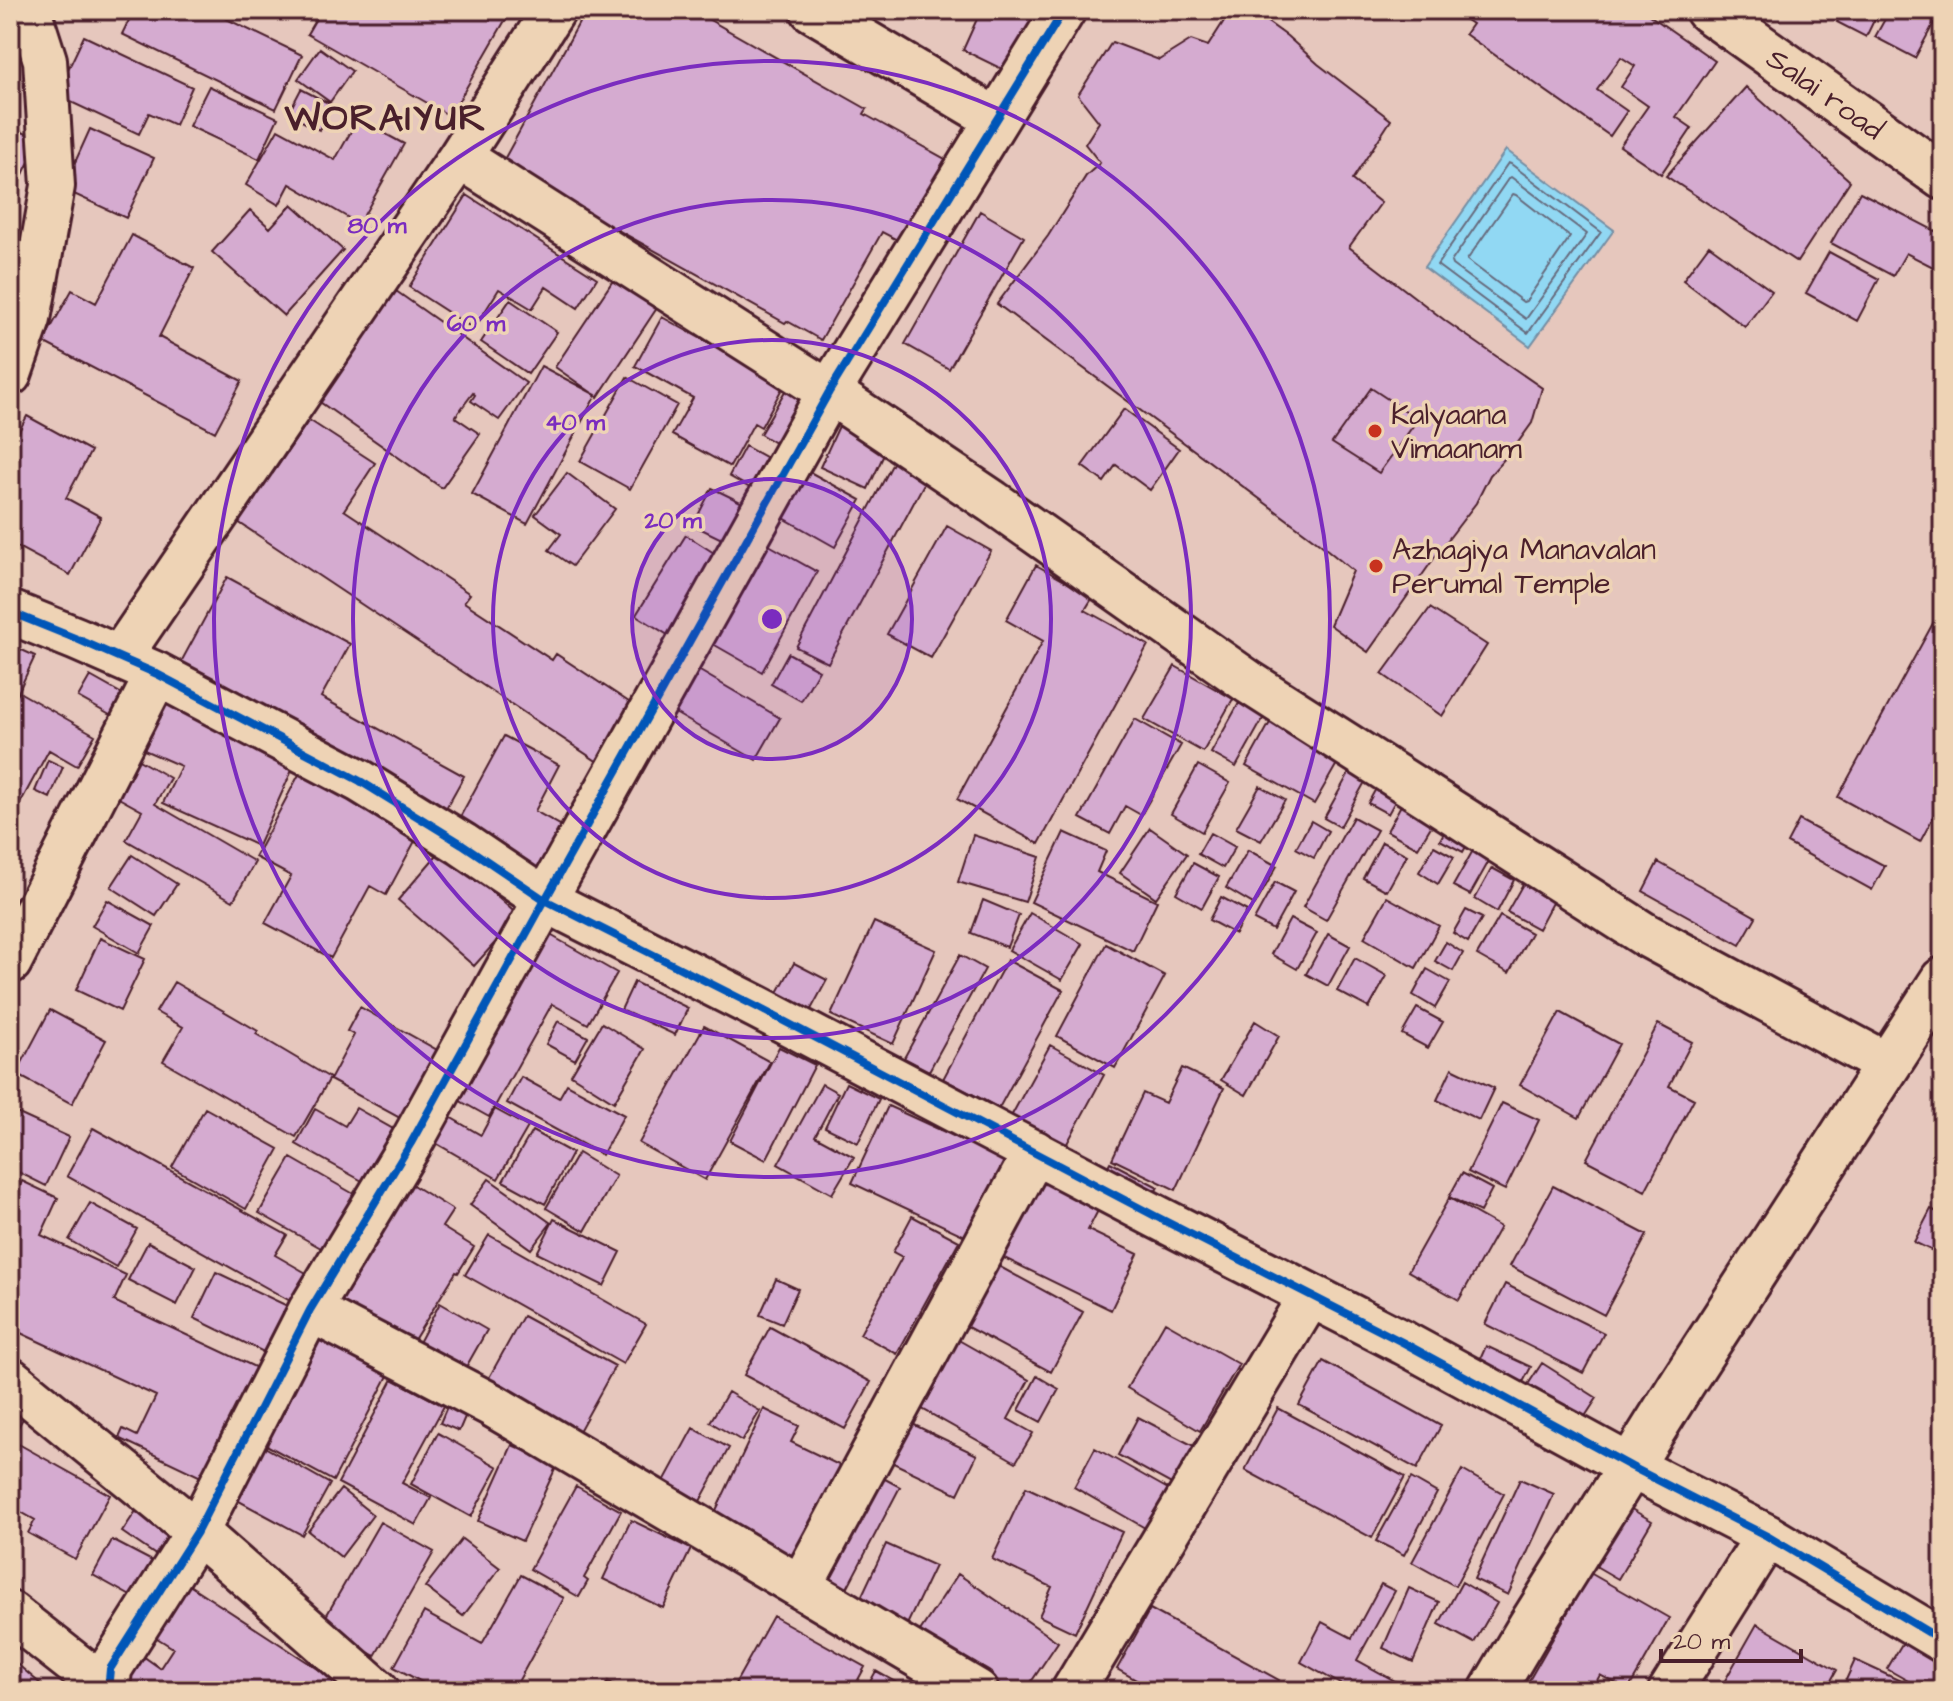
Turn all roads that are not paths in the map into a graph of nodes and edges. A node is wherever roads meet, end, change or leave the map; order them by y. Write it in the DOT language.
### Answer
graph roads {
  1 [pos="29,10"];
  2 [pos="554,10"];
  3 [pos="812,10"];
  4 [pos="1064,10"];
  5 [pos="1708,10"];
  6 [pos="996,119"];
  7 [pos="460,157"];
  8 [pos="1943,177"];
  9 [pos="10,374"];
  10 [pos="829,392"];
  11 [pos="10,612"];
  12 [pos="120,657"];
  13 [pos="157,674"];
  14 [pos="545,900"];
  15 [pos="10,962"];
  16 [pos="1943,980"];
  17 [pos="1888,1065"];
  18 [pos="1035,1152"];
  19 [pos="1310,1296"];
  20 [pos="310,1310"];
  21 [pos="10,1379"];
  22 [pos="1632,1467"];
  23 [pos="197,1532"];
  24 [pos="1767,1536"];
  25 [pos="801,1586"];
  26 [pos="10,1613"];
  27 [pos="1943,1641"];
  28 [pos="108,1690"];
  29 [pos="378,1691"];
  30 [pos="977,1691"];
  31 [pos="1073,1691"];
  32 [pos="1492,1691"];
  33 [pos="1670,1691"];
  1 -- 9 [label="street"];
  2 -- 7 [label="street"];
  3 -- 6 [label="street"];
  4 -- 6 [label="street"];
  5 -- 8 [label="street, Salai road"];
  6 -- 10 [label="street"];
  7 -- 10 [label="street"];
  7 -- 12 [label="street"];
  10 -- 14 [label="street"];
  10 -- 17 [label="street"];
  11 -- 12 [label="street"];
  12 -- 13 [label="street"];
  13 -- 14 [label="street"];
  13 -- 15 [label="street"];
  14 -- 18 [label="street"];
  14 -- 20 [label="street"];
  16 -- 17 [label="street"];
  17 -- 22 [label="street"];
  18 -- 19 [label="street"];
  18 -- 25 [label="street"];
  19 -- 22 [label="street"];
  19 -- 31 [label="street"];
  20 -- 23 [label="street"];
  20 -- 25 [label="street"];
  21 -- 23 [label="street"];
  22 -- 24 [label="street"];
  22 -- 32 [label="street"];
  23 -- 28 [label="street"];
  23 -- 29 [label="street"];
  24 -- 27 [label="street"];
  24 -- 33 [label="street"];
  25 -- 30 [label="street"];
  26 -- 28 [label="street"];
}
